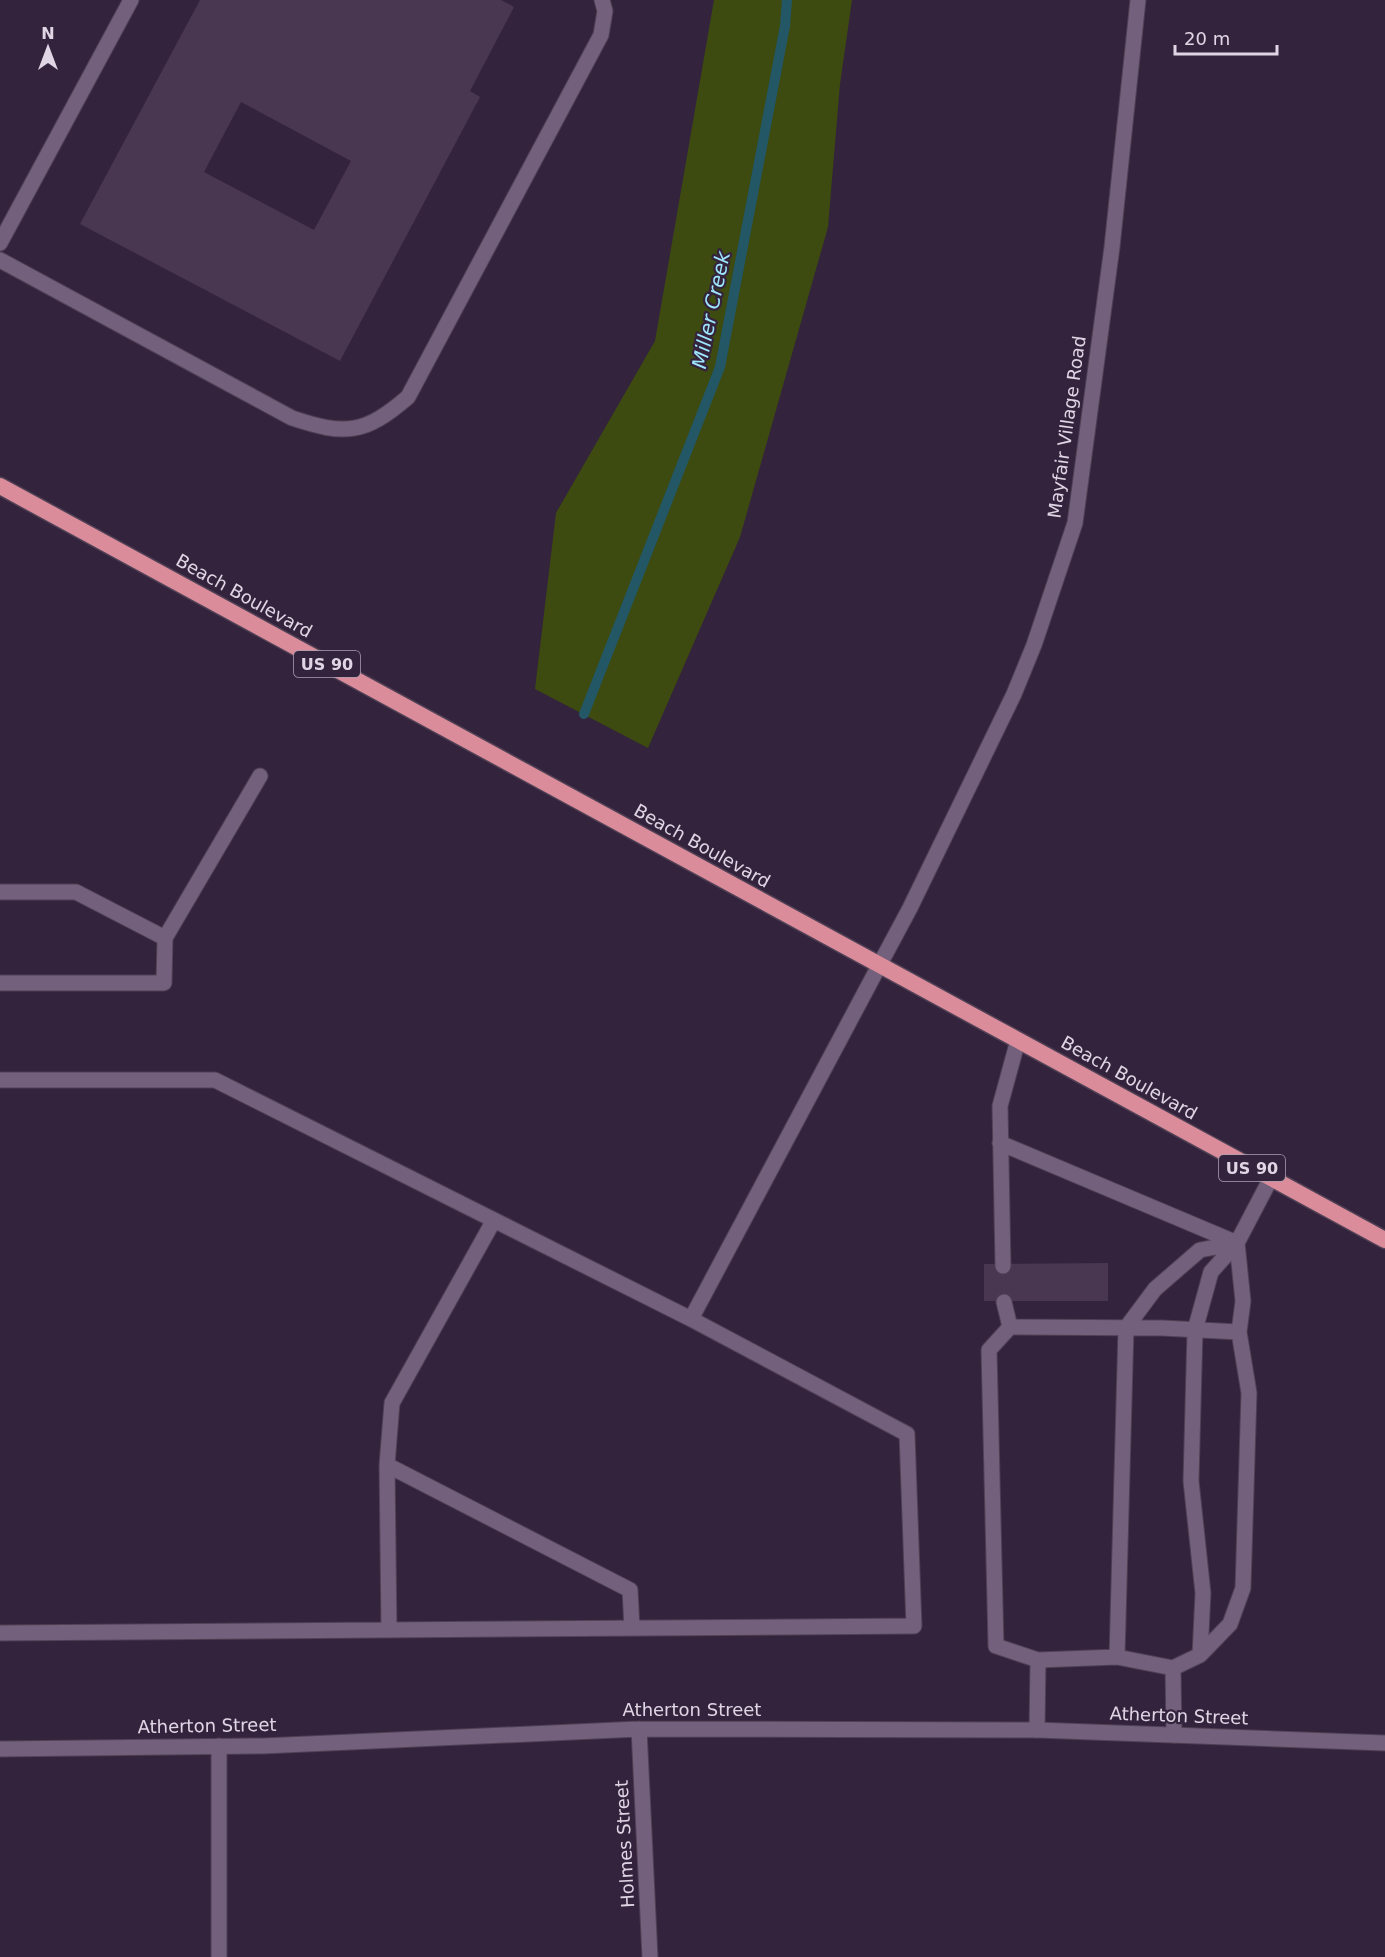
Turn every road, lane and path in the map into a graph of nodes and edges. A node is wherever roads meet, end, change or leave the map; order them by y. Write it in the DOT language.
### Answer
graph roads {
  1 [pos="131,0"];
  2 [pos="602,0"];
  3 [pos="1138,0"];
  4 [pos="0,243"];
  5 [pos="0,260"];
  6 [pos="0,486"];
  7 [pos="260,776"];
  8 [pos="0,892"];
  9 [pos="165,938"];
  10 [pos="880,964"];
  11 [pos="0,983"];
  12 [pos="1018,1040"];
  13 [pos="0,1080"];
  14 [pos="1000,1143"];
  15 [pos="1271,1178"];
  16 [pos="494,1220"];
  17 [pos="1385,1240"];
  18 [pos="1237,1242"];
  19 [pos="1002,1266"];
  20 [pos="1004,1302"];
  21 [pos="691,1319"];
  22 [pos="1010,1327"];
  23 [pos="1126,1328"];
  24 [pos="1196,1329"];
  25 [pos="1239,1332"];
  26 [pos="387,1466"];
  27 [pos="632,1628"];
  28 [pos="389,1630"];
  29 [pos="0,1633"];
  30 [pos="1200,1655"];
  31 [pos="1118,1656"];
  32 [pos="1038,1660"];
  33 [pos="1173,1668"];
  34 [pos="639,1729"];
  35 [pos="1036,1730"];
  36 [pos="1174,1735"];
  37 [pos="1385,1743"];
  38 [pos="219,1746"];
  39 [pos="0,1749"];
  40 [pos="219,1957"];
  41 [pos="650,1957"];
  1 -- 4 [label="street"];
  2 -- 5 [label="street"];
  3 -- 10 [label="street, Mayfair Village Road"];
  6 -- 10 [label="highway, Beach Boulevard / US 90"];
  7 -- 9 [label="street"];
  8 -- 9 [label="street"];
  9 -- 11 [label="street"];
  10 -- 12 [label="highway, Beach Boulevard / US 90"];
  10 -- 21 [label="street, Mayfair Village Road"];
  12 -- 14 [label="street"];
  12 -- 15 [label="highway, Beach Boulevard / US 90"];
  13 -- 16 [label="street"];
  14 -- 18 [label="street"];
  14 -- 19 [label="street"];
  15 -- 17 [label="highway, Beach Boulevard / US 90"];
  15 -- 18 [label="street"];
  16 -- 21 [label="street"];
  16 -- 26 [label="street"];
  18 -- 23 [label="street"];
  18 -- 24 [label="street"];
  18 -- 25 [label="street"];
  20 -- 22 [label="street"];
  21 -- 27 [label="street"];
  22 -- 23 [label="street"];
  22 -- 32 [label="street"];
  23 -- 24 [label="street"];
  23 -- 31 [label="street"];
  24 -- 25 [label="street"];
  24 -- 30 [label="street"];
  25 -- 30 [label="street"];
  26 -- 27 [label="street"];
  26 -- 28 [label="street"];
  27 -- 28 [label="street"];
  28 -- 29 [label="street"];
  30 -- 33 [label="street"];
  31 -- 32 [label="street"];
  31 -- 33 [label="street"];
  32 -- 35 [label="street"];
  33 -- 36 [label="street"];
  34 -- 35 [label="street, Atherton Street"];
  34 -- 38 [label="street, Atherton Street"];
  34 -- 41 [label="street, Holmes Street"];
  35 -- 36 [label="street, Atherton Street"];
  36 -- 37 [label="street, Atherton Street"];
  38 -- 39 [label="street, Atherton Street"];
  38 -- 40 [label="street"];
}
